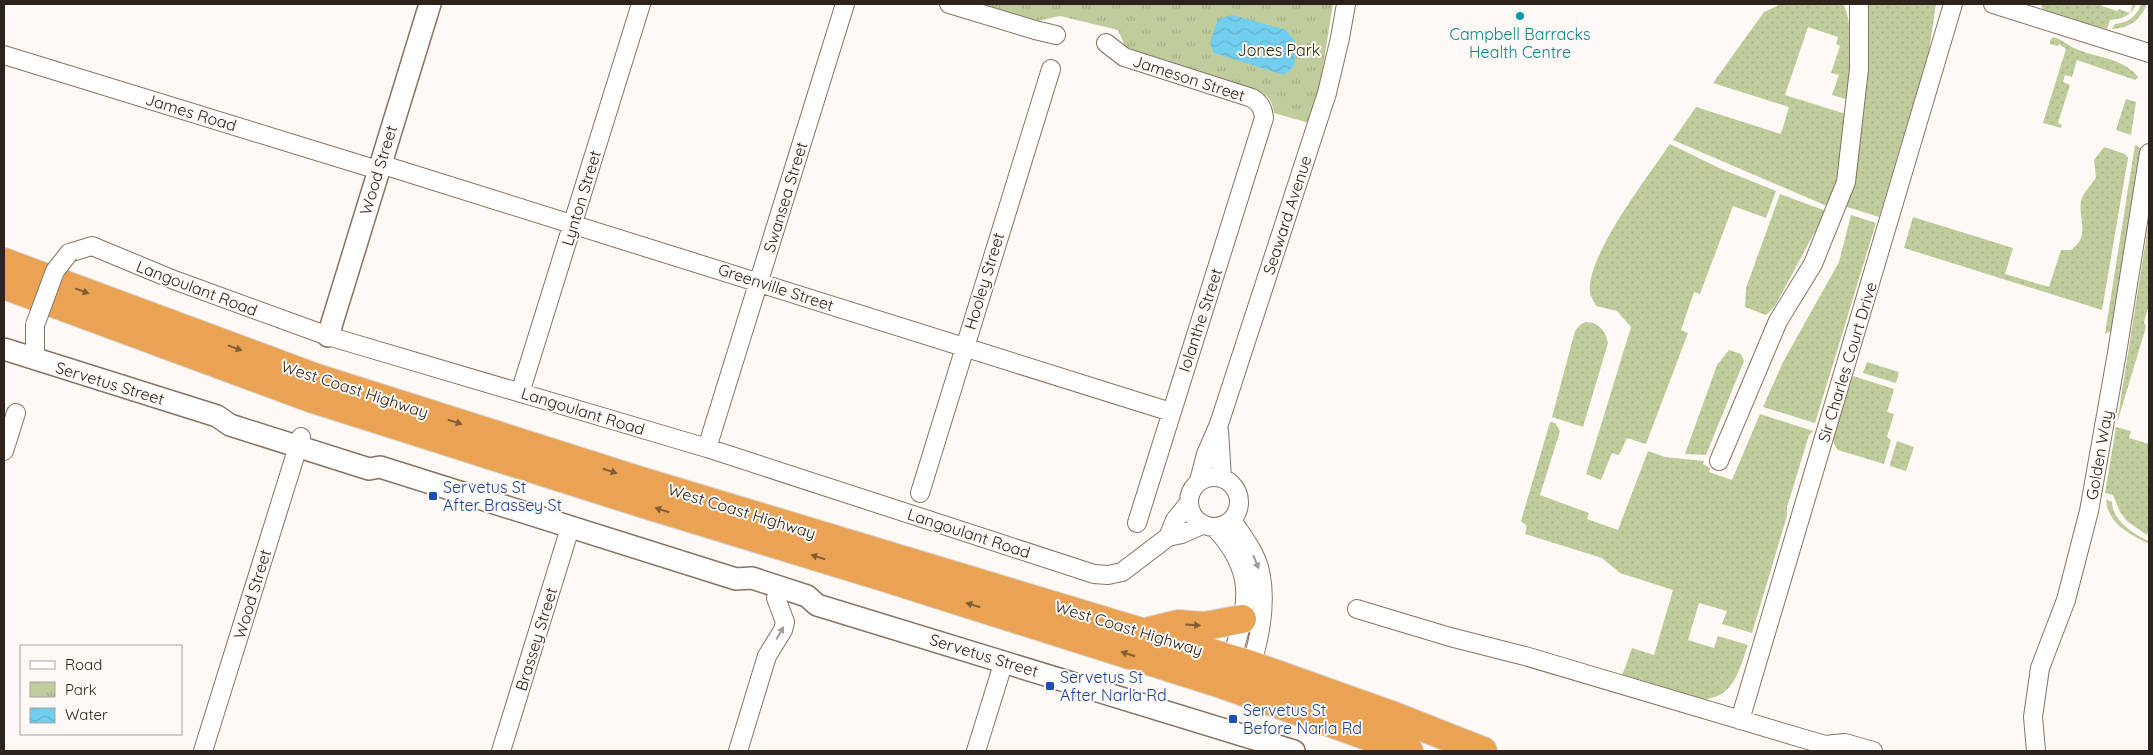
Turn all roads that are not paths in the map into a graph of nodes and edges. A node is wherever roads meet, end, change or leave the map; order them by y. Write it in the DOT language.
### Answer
graph roads {
  1 [pos="430,4"];
  2 [pos="641,4"];
  3 [pos="845,4"];
  4 [pos="949,4"];
  5 [pos="1346,4"];
  6 [pos="1859,4"];
  7 [pos="1953,4"];
  8 [pos="1993,4"];
  9 [pos="1056,35"];
  10 [pos="1106,43"];
  11 [pos="2149,53"];
  12 [pos="4,55"];
  13 [pos="1051,69"];
  14 [pos="1264,118"];
  15 [pos="2149,153"];
  16 [pos="379,167"];
  17 [pos="573,224"];
  18 [pos="4,262"];
  19 [pos="759,281"];
  20 [pos="4,285"];
  21 [pos="328,336"];
  22 [pos="964,347"];
  23 [pos="18,354"];
  24 [pos="520,393"];
  25 [pos="16,412"];
  26 [pos="1171,412"];
  27 [pos="1219,424"];
  28 [pos="300,442"];
  29 [pos="707,448"];
  30 [pos="4,451"];
  31 [pos="1718,462"];
  32 [pos="1222,478"];
  33 [pos="1199,481"];
  34 [pos="920,493"];
  35 [pos="1188,504"];
  36 [pos="1232,520"];
  37 [pos="1138,523"];
  38 [pos="1209,526"];
  39 [pos="570,528"];
  40 [pos="1168,537"];
  41 [pos="736,579"];
  42 [pos="776,598"];
  43 [pos="817,604"];
  44 [pos="1357,609"];
  45 [pos="1242,619"];
  46 [pos="1145,632"];
  47 [pos="1004,662"];
  48 [pos="1241,662"];
  49 [pos="1234,688"];
  50 [pos="1740,720"];
  51 [pos="1828,748"];
  52 [pos="202,751"];
  53 [pos="501,751"];
  54 [pos="738,751"];
  55 [pos="976,751"];
  56 [pos="1294,751"];
  57 [pos="1409,751"];
  58 [pos="1482,751"];
  59 [pos="1873,751"];
  60 [pos="2036,751"];
  1 -- 16 [label="street, Wood Street"];
  2 -- 17 [label="street, Lynton Street"];
  3 -- 19 [label="street, Swansea Street"];
  4 -- 9 [label="street"];
  5 -- 27 [label="street, Seaward Avenue"];
  6 -- 31 [label="street"];
  7 -- 50 [label="street, Sir Charles Court Drive"];
  8 -- 11 [label="street"];
  10 -- 14 [label="street, Jameson Street"];
  12 -- 16 [label="street, James Road"];
  13 -- 22 [label="street, Hooley Street"];
  14 -- 26 [label="street, Iolanthe Street"];
  15 -- 60 [label="street, Golden Way"];
  16 -- 17 [label="street, Greenville Street"];
  16 -- 21 [label="street, Wood Street"];
  17 -- 19 [label="street, Greenville Street"];
  17 -- 24 [label="street, Lynton Street"];
  18 -- 46 [label="highway, West Coast Highway, one-way"];
  19 -- 22 [label="street, Greenville Street"];
  19 -- 29 [label="street, Swansea Street"];
  49 -- 20 [label="highway, West Coast Highway, one-way"];
  21 -- 23 [label="street, Langoulant Road, bridge"];
  21 -- 24 [label="street, Langoulant Road"];
  22 -- 26 [label="street, Greenville Street"];
  22 -- 34 [label="street, Hooley Street"];
  23 -- 28 [label="street, Servetus Street"];
  24 -- 29 [label="street, Langoulant Road"];
  25 -- 30 [label="street"];
  26 -- 37 [label="street, Iolanthe Street"];
  27 -- 32 [label="street, Seaward Avenue"];
  27 -- 33 [label="street, Seaward Avenue"];
  28 -- 39 [label="street, Servetus Street"];
  28 -- 52 [label="street, Wood Street"];
  29 -- 40 [label="street, Langoulant Road"];
  32 -- 33 [label="street"];
  32 -- 36 [label="street"];
  33 -- 35 [label="street"];
  35 -- 38 [label="street"];
  35 -- 40 [label="street, Langoulant Road"];
  36 -- 38 [label="street"];
  36 -- 48 [label="street, one-way"];
  38 -- 40 [label="street, Langoulant Road"];
  38 -- 45 [label="street"];
  39 -- 41 [label="street, Servetus Street"];
  39 -- 53 [label="street, Brassey Street"];
  41 -- 42 [label="street, Servetus Street"];
  41 -- 43 [label="street, Servetus Street"];
  42 -- 43 [label="street, Servetus Street"];
  54 -- 42 [label="street, one-way"];
  43 -- 47 [label="street, Servetus Street"];
  44 -- 50 [label="street"];
  46 -- 45 [label="highway, one-way"];
  45 -- 48 [label="street"];
  46 -- 48 [label="highway, West Coast Highway"];
  47 -- 55 [label="street"];
  47 -- 56 [label="street, Servetus Street"];
  48 -- 49 [label="street"];
  48 -- 58 [label="highway, West Coast Highway"];
  49 -- 57 [label="highway, West Coast Highway"];
  50 -- 51 [label="street"];
  51 -- 59 [label="street"];
}
